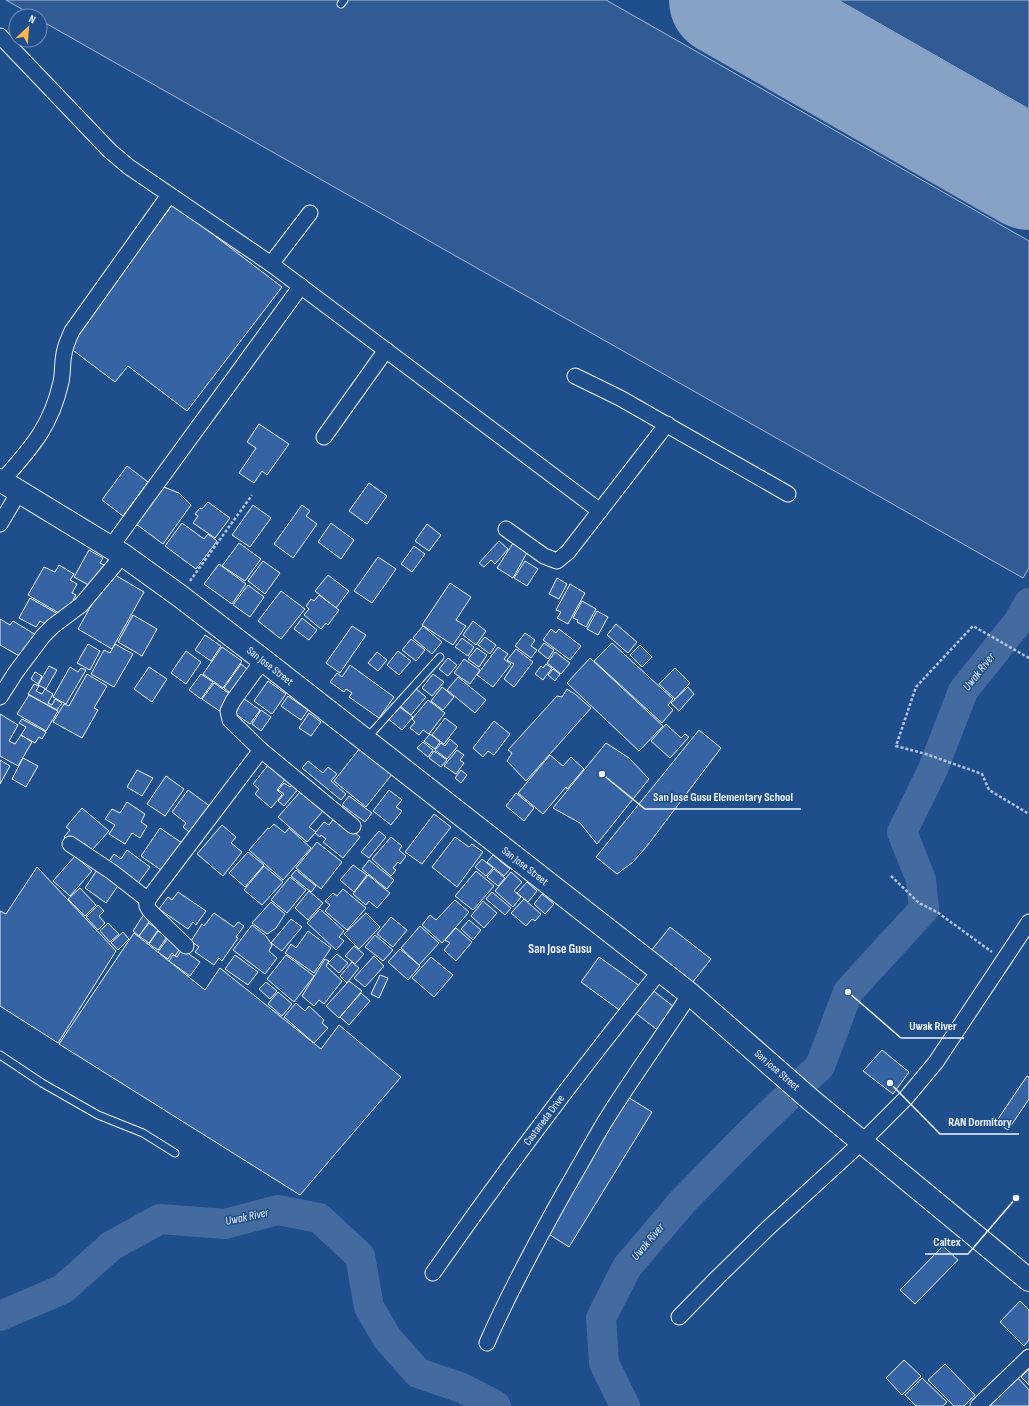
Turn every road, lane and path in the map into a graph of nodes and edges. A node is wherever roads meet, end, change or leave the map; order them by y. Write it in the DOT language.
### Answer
graph roads {
  1 [pos="0,36"];
  2 [pos="169,195"];
  3 [pos="310,213"];
  4 [pos="271,264"];
  5 [pos="300,286"];
  6 [pos="386,350"];
  7 [pos="575,376"];
  8 [pos="667,424"];
  9 [pos="324,437"];
  10 [pos="7,485"];
  11 [pos="788,494"];
  12 [pos="252,496"];
  13 [pos="600,511"];
  14 [pos="0,524"];
  15 [pos="506,529"];
  16 [pos="116,552"];
  17 [pos="180,596"];
  18 [pos="440,657"];
  19 [pos="1029,658"];
  20 [pos="263,660"];
  21 [pos="0,697"];
  22 [pos="365,740"];
  23 [pos="261,750"];
  24 [pos="1029,814"];
  25 [pos="353,826"];
  26 [pos="70,844"];
  27 [pos="891,876"];
  28 [pos="148,900"];
  29 [pos="1029,922"];
  30 [pos="186,946"];
  31 [pos="1003,961"];
  32 [pos="660,971"];
  33 [pos="690,994"];
  34 [pos="0,1055"];
  35 [pos="862,1142"];
  36 [pos="175,1153"];
  37 [pos="433,1273"];
  38 [pos="1029,1280"];
  39 [pos="679,1317"];
  40 [pos="487,1343"];
  41 [pos="1029,1357"];
  42 [pos="978,1406"];
  1 -- 2 [label="street"];
  2 -- 4 [label="street"];
  2 -- 10 [label="street"];
  3 -- 4 [label="street"];
  4 -- 5 [label="street"];
  5 -- 6 [label="street"];
  5 -- 16 [label="street"];
  6 -- 9 [label="street"];
  6 -- 13 [label="street"];
  7 -- 8 [label="street"];
  8 -- 11 [label="street"];
  8 -- 13 [label="street"];
  10 -- 14 [label="street"];
  10 -- 16 [label="main road, San Jose Street"];
  12 -- 17 [label="path"];
  13 -- 15 [label="street"];
  16 -- 17 [label="main road, San Jose Street"];
  16 -- 21 [label="street"];
  17 -- 20 [label="main road, San Jose Street"];
  18 -- 22 [label="lane"];
  19 -- 24 [label="path"];
  20 -- 22 [label="main road, San Jose Street"];
  20 -- 23 [label="street"];
  22 -- 32 [label="main road, San Jose Street"];
  23 -- 25 [label="street"];
  23 -- 28 [label="street"];
  26 -- 28 [label="street"];
  27 -- 31 [label="path"];
  28 -- 30 [label="street"];
  29 -- 31 [label="street"];
  31 -- 35 [label="street"];
  32 -- 33 [label="main road, San Jose Street"];
  32 -- 37 [label="street, Castaneda Drive"];
  33 -- 35 [label="main road, San Jose Street"];
  33 -- 40 [label="street"];
  34 -- 36 [label="lane"];
  35 -- 38 [label="main road, San Jose Street"];
  35 -- 39 [label="street"];
  41 -- 42 [label="street"];
}
